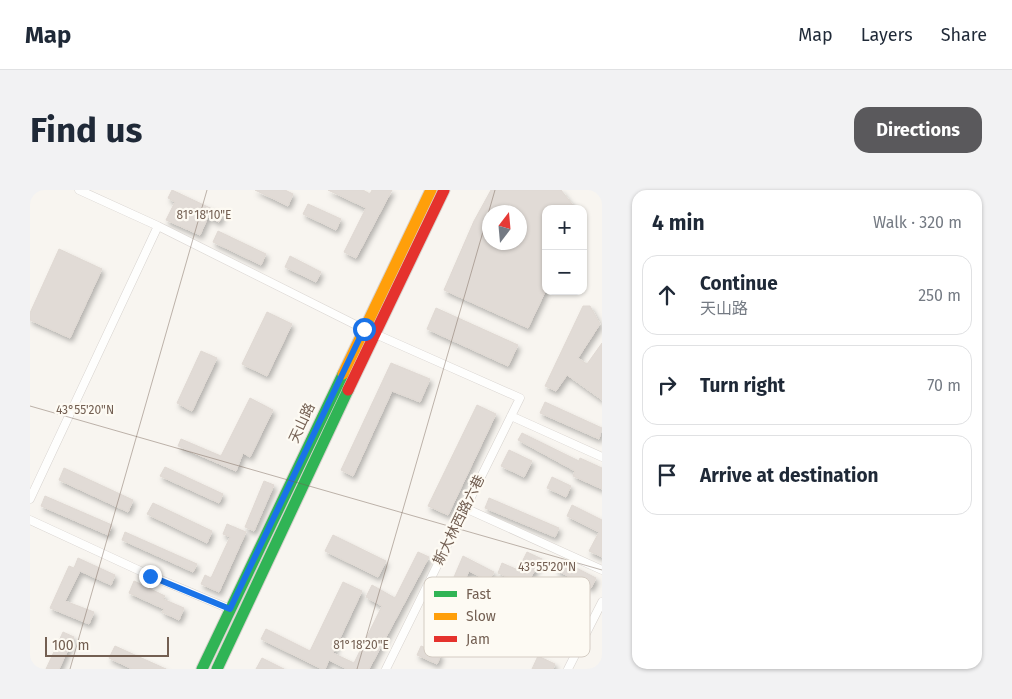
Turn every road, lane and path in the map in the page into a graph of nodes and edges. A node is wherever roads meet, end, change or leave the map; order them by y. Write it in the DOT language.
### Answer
graph roads {
  1 [pos="79,190"];
  2 [pos="431,190"];
  3 [pos="444,190"];
  4 [pos="158,226"];
  5 [pos="364,329"];
  6 [pos="375,333"];
  7 [pos="511,416"];
  8 [pos="602,457"];
  9 [pos="30,499"];
  10 [pos="465,508"];
  11 [pos="30,520"];
  12 [pos="602,570"];
  13 [pos="431,577"];
  14 [pos="424,592"];
  15 [pos="602,602"];
  16 [pos="230,609"];
  17 [pos="590,626"];
  18 [pos="574,657"];
  19 [pos="202,669"];
  20 [pos="217,669"];
  21 [pos="386,669"];
  22 [pos="568,669"];
  1 -- 4 [label="street"];
  2 -- 5 [label="main road, 天山路"];
  3 -- 6 [label="main road, 天山路"];
  4 -- 5 [label="street"];
  4 -- 9 [label="street"];
  5 -- 6 [label="street"];
  5 -- 16 [label="main road, 天山路"];
  6 -- 7 [label="street, 斯大林西路六巷"];
  6 -- 20 [label="main road, 天山路"];
  7 -- 8 [label="street"];
  7 -- 10 [label="street, 斯大林西路六巷"];
  10 -- 12 [label="street"];
  10 -- 13 [label="street, 斯大林西路六巷"];
  11 -- 16 [label="street"];
  14 -- 21 [label="street, 斯大林西路六巷"];
  15 -- 17 [label="street"];
  16 -- 19 [label="main road, 天山路"];
  18 -- 22 [label="street"];
}
